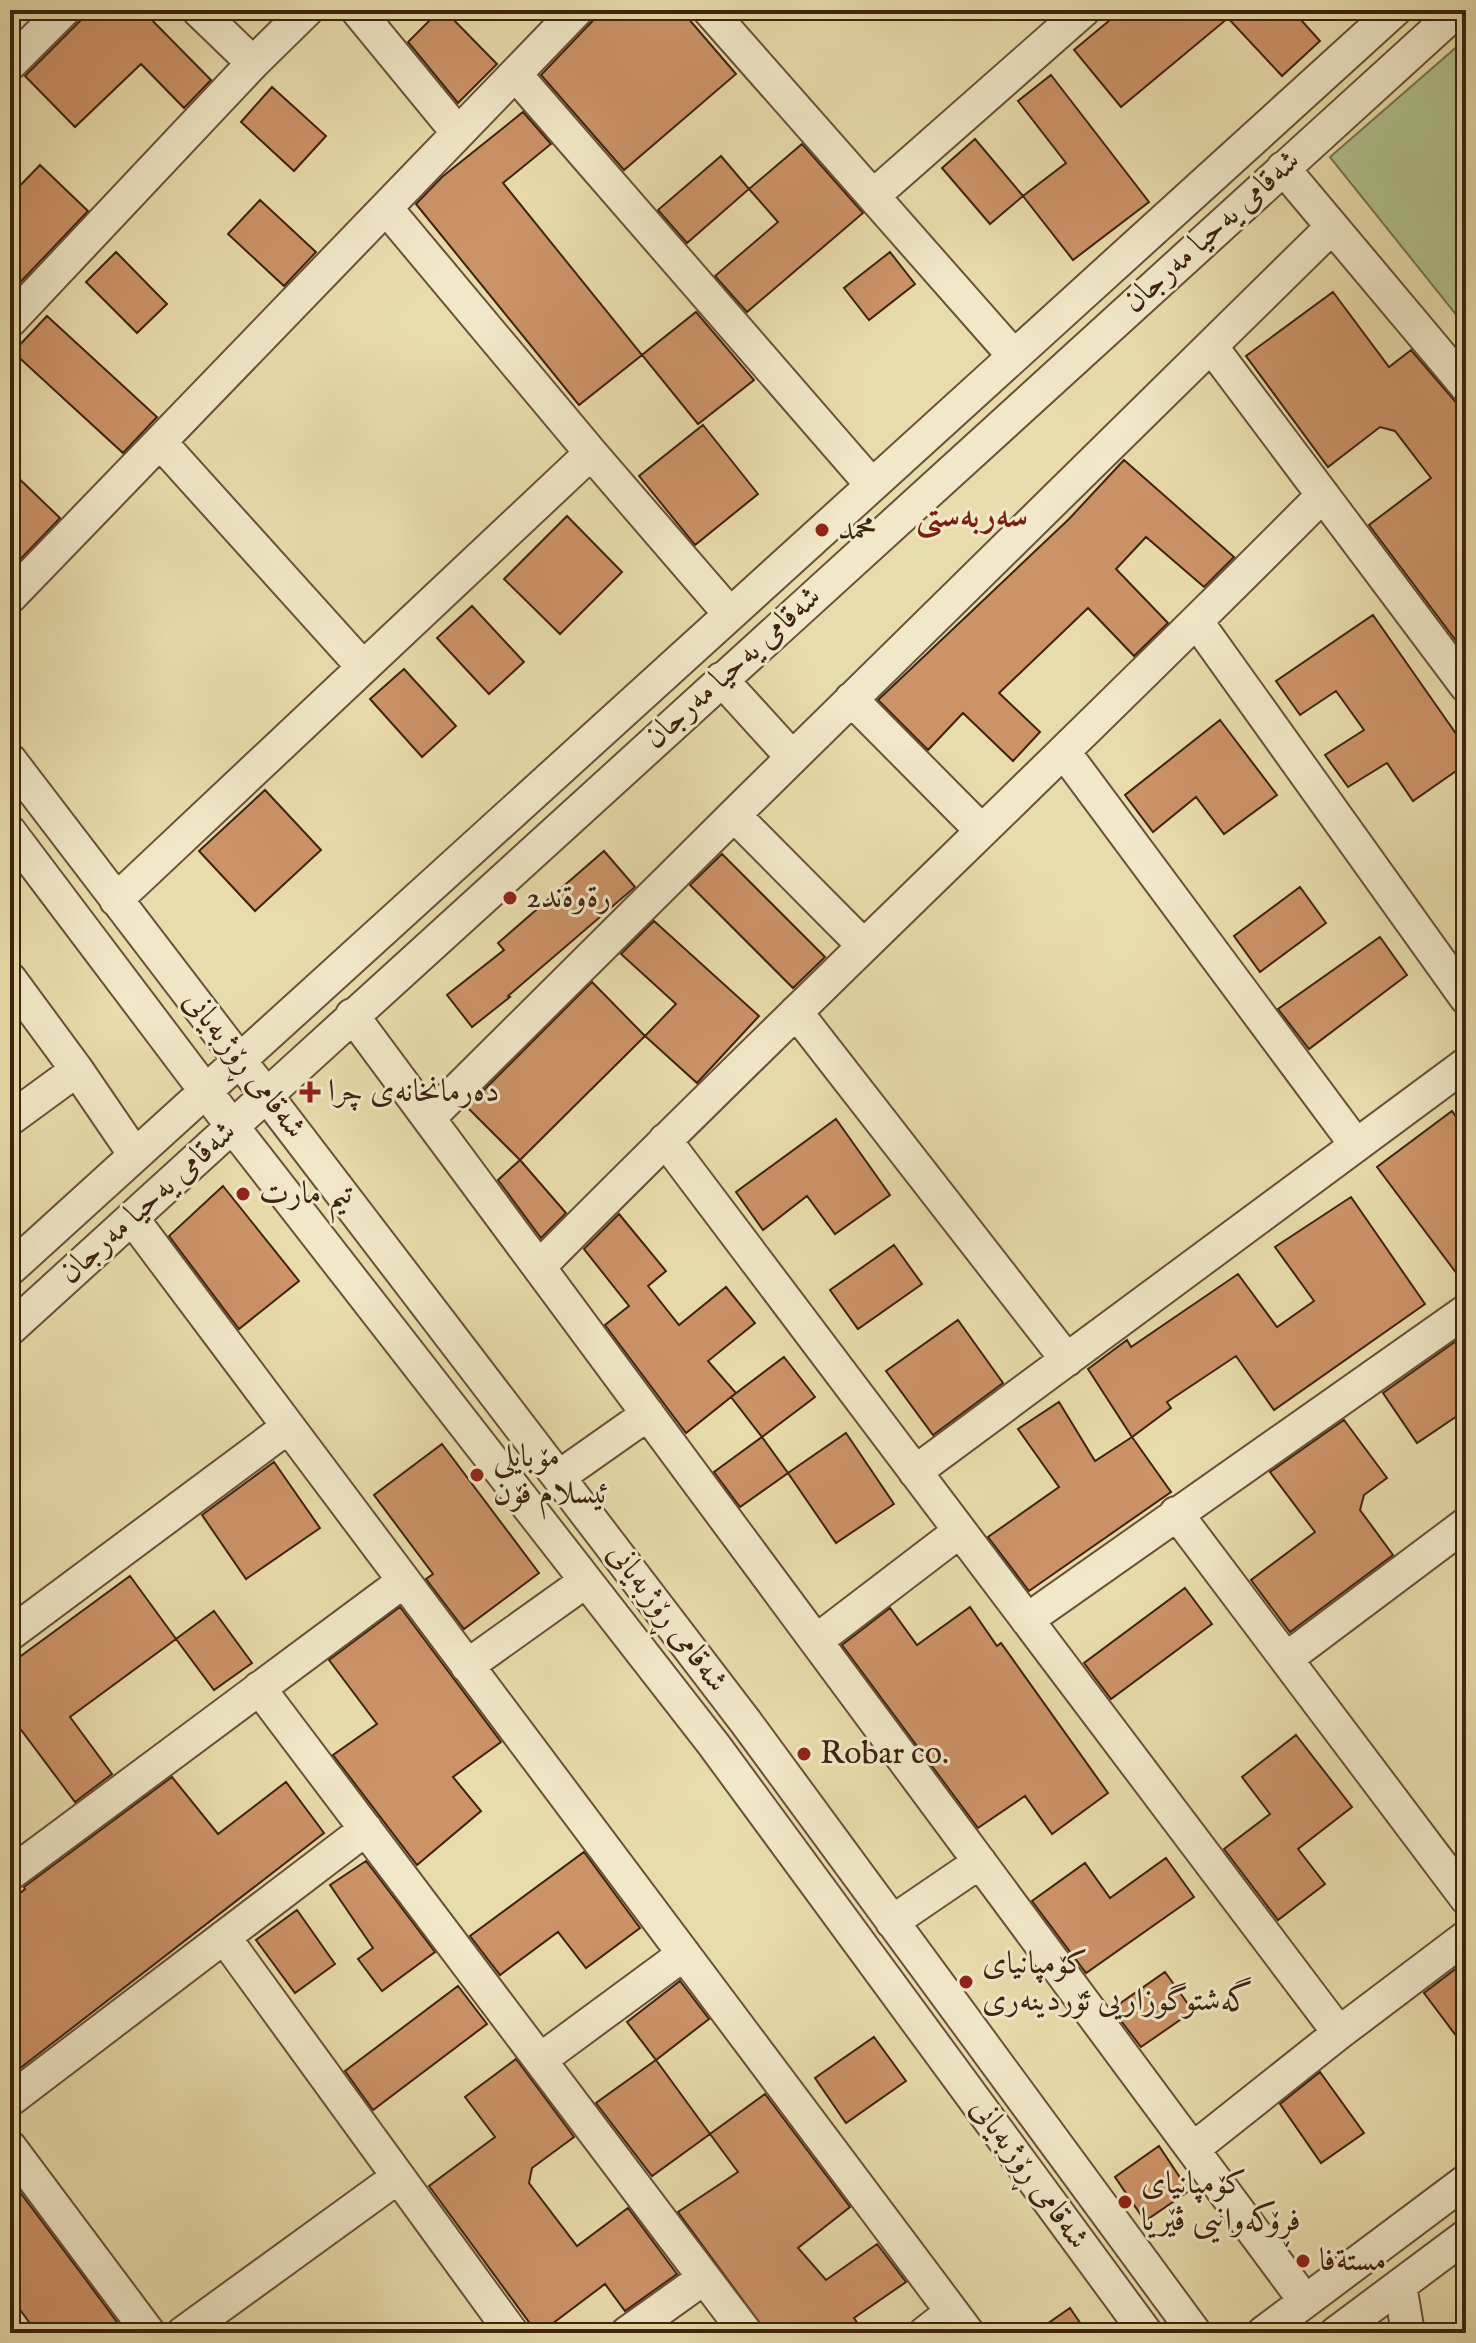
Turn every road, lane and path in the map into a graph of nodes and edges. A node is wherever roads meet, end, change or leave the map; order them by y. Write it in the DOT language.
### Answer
graph roads {
  1 [pos="64,10"];
  2 [pos="198,10"];
  3 [pos="307,10"];
  4 [pos="357,10"];
  5 [pos="577,10"];
  6 [pos="709,10"];
  7 [pos="1084,10"];
  8 [pos="1395,10"];
  9 [pos="1458,10"];
  10 [pos="253,63"];
  11 [pos="10,64"];
  12 [pos="515,74"];
  13 [pos="458,133"];
  14 [pos="1283,168"];
  15 [pos="873,196"];
  16 [pos="386,208"];
  17 [pos="1332,227"];
  18 [pos="10,321"];
  19 [pos="1211,346"];
  20 [pos="1013,355"];
  21 [pos="1466,386"];
  22 [pos="160,442"];
  23 [pos="591,453"];
  24 [pos="871,484"];
  25 [pos="1323,495"];
  26 [pos="814,536"];
  27 [pos="842,569"];
  28 [pos="10,597"];
  29 [pos="729,613"];
  30 [pos="1197,622"];
  31 [pos="363,667"];
  32 [pos="721,679"];
  33 [pos="1466,686"];
  34 [pos="851,699"];
  35 [pos="1064,752"];
  36 [pos="792,757"];
  37 [pos="10,760"];
  38 [pos="734,815"];
  39 [pos="982,831"];
  40 [pos="10,832"];
  41 [pos="116,900"];
  42 [pos="864,946"];
  43 [pos="10,979"];
  44 [pos="1466,998"];
  45 [pos="796,1012"];
  46 [pos="352,1015"];
  47 [pos="240,1059"];
  48 [pos="1466,1064"];
  49 [pos="77,1070"];
  50 [pos="206,1091"];
  51 [pos="266,1094"];
  52 [pos="429,1118"];
  53 [pos="10,1119"];
  54 [pos="232,1126"];
  55 [pos="665,1140"];
  56 [pos="1356,1145"];
  57 [pos="135,1155"];
  58 [pos="132,1218"];
  59 [pos="539,1267"];
  60 [pos="10,1269"];
  61 [pos="1466,1311"];
  62 [pos="10,1329"];
  63 [pos="1067,1360"];
  64 [pos="648,1414"];
  65 [pos="288,1427"];
  66 [pos="915,1472"];
  67 [pos="560,1476"];
  68 [pos="1176,1513"];
  69 [pos="1466,1524"];
  70 [pos="960,1531"];
  71 [pos="404,1581"];
  72 [pos="586,1581"];
  73 [pos="1027,1620"];
  74 [pos="10,1634"];
  75 [pos="816,1641"];
  76 [pos="1286,1659"];
  77 [pos="467,1666"];
  78 [pos="259,1688"];
  79 [pos="745,1721"];
  80 [pos="714,1745"];
  81 [pos="366,1829"];
  82 [pos="980,1862"];
  83 [pos="13,1866"];
  84 [pos="1466,1898"];
  85 [pos="892,1922"];
  86 [pos="224,1937"];
  87 [pos="1466,1937"];
  88 [pos="684,1954"];
  89 [pos="1339,2033"];
  90 [pos="540,2060"];
  91 [pos="10,2100"];
  92 [pos="10,2147"];
  93 [pos="1193,2149"];
  94 [pos="398,2177"];
  95 [pos="1466,2181"];
  96 [pos="1431,2207"];
  97 [pos="1462,2239"];
  98 [pos="704,2278"];
  99 [pos="1400,2285"];
  100 [pos="1305,2301"];
  101 [pos="960,2323"];
  102 [pos="149,2333"];
  103 [pos="183,2333"];
  104 [pos="512,2333"];
  105 [pos="627,2333"];
  106 [pos="746,2333"];
  107 [pos="925,2333"];
  108 [pos="1146,2333"];
  109 [pos="1195,2333"];
  110 [pos="1263,2333"];
  111 [pos="1336,2333"];
  112 [pos="1408,2333"];
  1 -- 11 [label="street"];
  2 -- 10 [label="street"];
  3 -- 10 [label="street"];
  4 -- 13 [label="street"];
  5 -- 12 [label="street"];
  6 -- 15 [label="street"];
  7 -- 15 [label="street"];
  8 -- 20 [label="street, شەقامی یەحیا مەرجان"];
  9 -- 14 [label="street, شەقامی یەحیا مەرجان"];
  10 -- 18 [label="street"];
  12 -- 13 [label="street"];
  12 -- 24 [label="street"];
  13 -- 16 [label="street"];
  14 -- 17 [label="street"];
  14 -- 27 [label="street, شەقامی یەحیا مەرجان"];
  15 -- 20 [label="street"];
  16 -- 22 [label="street"];
  16 -- 23 [label="street"];
  17 -- 19 [label="street"];
  17 -- 21 [label="street"];
  19 -- 25 [label="street"];
  19 -- 34 [label="street"];
  20 -- 24 [label="street, شەقامی یەحیا مەرجان"];
  22 -- 28 [label="street"];
  22 -- 31 [label="street"];
  23 -- 29 [label="street"];
  23 -- 31 [label="street"];
  24 -- 26 [label="street, شەقامی یەحیا مەرجان"];
  25 -- 30 [label="street"];
  25 -- 33 [label="street"];
  26 -- 27 [label="street"];
  26 -- 29 [label="street, شەقامی یەحیا مەرجان"];
  27 -- 32 [label="street, شەقامی یەحیا مەرجان"];
  29 -- 47 [label="street, شەقامی یەحیا مەرجان"];
  30 -- 35 [label="street"];
  30 -- 44 [label="street"];
  31 -- 41 [label="street"];
  32 -- 36 [label="street"];
  32 -- 46 [label="street, شەقامی یەحیا مەرجان"];
  34 -- 36 [label="street"];
  34 -- 39 [label="street"];
  35 -- 39 [label="street"];
  35 -- 56 [label="street"];
  36 -- 38 [label="street"];
  37 -- 41 [label="street, شەقامی ڕۆژبەیانی"];
  38 -- 42 [label="street"];
  38 -- 52 [label="street"];
  39 -- 42 [label="street"];
  40 -- 50 [label="street, شەقامی ڕۆژبەیانی"];
  41 -- 47 [label="street, شەقامی ڕۆژبەیانی"];
  42 -- 45 [label="street"];
  43 -- 49 [label="street"];
  45 -- 55 [label="street"];
  45 -- 63 [label="street"];
  46 -- 51 [label="street, شەقامی یەحیا مەرجان"];
  46 -- 52 [label="street"];
  47 -- 50 [label="street, شەقامی یەحیا مەرجان"];
  47 -- 51 [label="street, شەقامی ڕۆژبەیانی"];
  48 -- 56 [label="street"];
  49 -- 53 [label="street"];
  49 -- 57 [label="street"];
  50 -- 54 [label="street, شەقامی ڕۆژبەیانی"];
  50 -- 57 [label="street, شەقامی یەحیا مەرجان"];
  51 -- 54 [label="street, شەقامی یەحیا مەرجان"];
  51 -- 67 [label="street, شەقامی ڕۆژبەیانی"];
  52 -- 59 [label="street"];
  54 -- 58 [label="street, شەقامی یەحیا مەرجان"];
  54 -- 72 [label="street, شەقامی ڕۆژبەیانی"];
  55 -- 59 [label="street"];
  55 -- 66 [label="street"];
  56 -- 63 [label="street"];
  57 -- 60 [label="street, شەقامی یەحیا مەرجان"];
  58 -- 62 [label="street, شەقامی یەحیا مەرجان"];
  58 -- 65 [label="street"];
  59 -- 64 [label="street"];
  61 -- 68 [label="street"];
  63 -- 66 [label="street"];
  64 -- 67 [label="street"];
  64 -- 75 [label="street"];
  65 -- 71 [label="street"];
  65 -- 74 [label="street"];
  66 -- 70 [label="street"];
  67 -- 79 [label="street, شەقامی ڕۆژبەیانی"];
  68 -- 73 [label="street"];
  68 -- 76 [label="street"];
  69 -- 76 [label="street"];
  70 -- 73 [label="street"];
  70 -- 75 [label="street"];
  71 -- 77 [label="street"];
  71 -- 78 [label="street"];
  72 -- 77 [label="street"];
  72 -- 80 [label="street, شەقامی ڕۆژبەیانی"];
  73 -- 89 [label="street"];
  75 -- 82 [label="street"];
  76 -- 84 [label="street"];
  77 -- 88 [label="street"];
  78 -- 81 [label="street"];
  78 -- 83 [label="street"];
  79 -- 80 [label="street"];
  79 -- 85 [label="street, شەقامی ڕۆژبەیانی"];
  80 -- 108 [label="street, شەقامی ڕۆژبەیانی"];
  81 -- 86 [label="street"];
  81 -- 90 [label="street"];
  82 -- 85 [label="street"];
  82 -- 93 [label="street"];
  85 -- 109 [label="street, شەقامی ڕۆژبەیانی"];
  86 -- 91 [label="street"];
  86 -- 94 [label="street"];
  87 -- 89 [label="street"];
  88 -- 90 [label="street"];
  88 -- 101 [label="street"];
  89 -- 93 [label="street"];
  90 -- 98 [label="street"];
  92 -- 102 [label="street"];
  93 -- 100 [label="street"];
  94 -- 103 [label="street"];
  94 -- 104 [label="street"];
  95 -- 96 [label="street"];
  96 -- 97 [label="street"];
  96 -- 100 [label="street"];
  97 -- 99 [label="street"];
  98 -- 105 [label="street"];
  98 -- 106 [label="street"];
  99 -- 111 [label="street"];
  99 -- 112 [label="street"];
  100 -- 110 [label="street"];
  101 -- 107 [label="street"];
}
